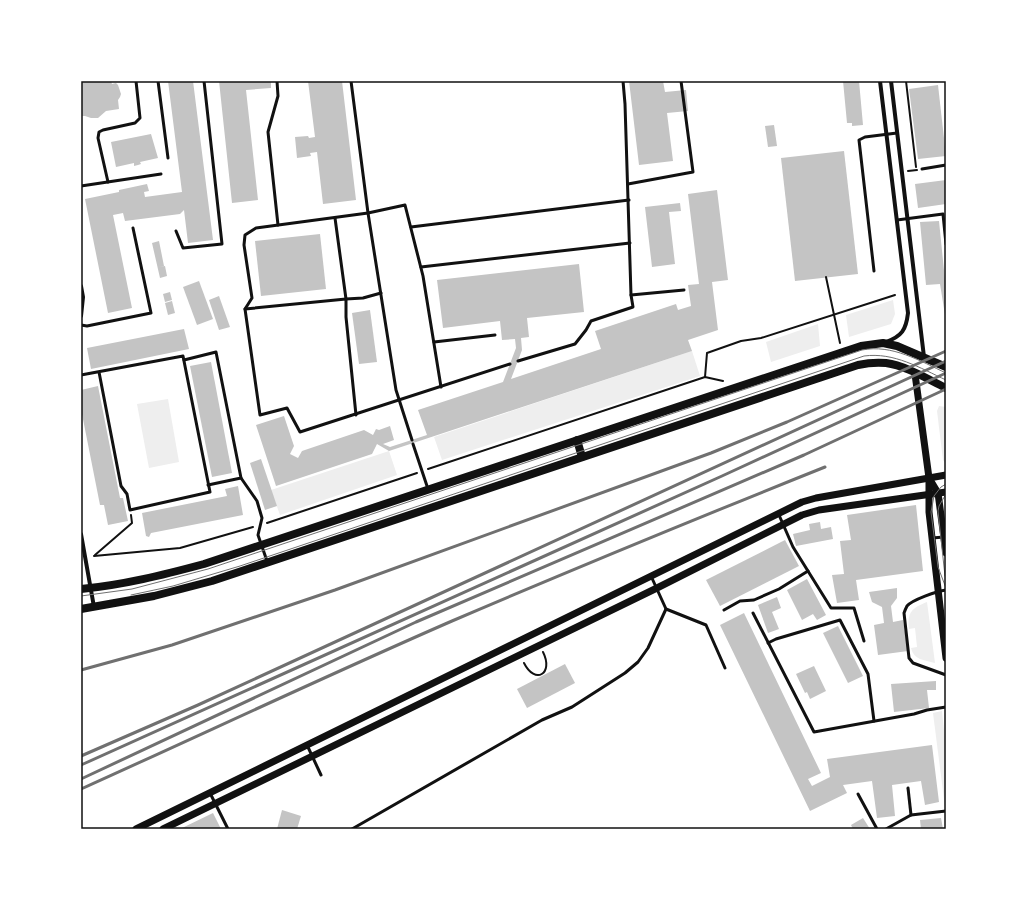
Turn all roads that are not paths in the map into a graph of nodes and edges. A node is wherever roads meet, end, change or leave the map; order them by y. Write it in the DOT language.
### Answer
graph roads {
  1 [pos="136,81"];
  2 [pos="158,81"];
  3 [pos="204,81"];
  4 [pos="277,81"];
  5 [pos="351,81"];
  6 [pos="623,81"];
  7 [pos="681,81"];
  8 [pos="880,81"];
  9 [pos="891,81"];
  10 [pos="897,133"];
  11 [pos="886,134"];
  12 [pos="168,158"];
  13 [pos="946,166"];
  14 [pos="922,169"];
  15 [pos="161,174"];
  16 [pos="108,182"];
  17 [pos="628,184"];
  18 [pos="81,186"];
  19 [pos="628,200"];
  20 [pos="368,213"];
  21 [pos="944,213"];
  22 [pos="335,218"];
  23 [pos="907,218"];
  24 [pos="897,220"];
  25 [pos="278,225"];
  26 [pos="411,227"];
  27 [pos="133,228"];
  28 [pos="176,231"];
  29 [pos="630,243"];
  30 [pos="946,244"];
  31 [pos="421,267"];
  32 [pos="874,271"];
  33 [pos="81,286"];
  34 [pos="684,290"];
  35 [pos="381,294"];
  36 [pos="631,295"];
  37 [pos="346,299"];
  38 [pos="245,309"];
  39 [pos="81,316"];
  40 [pos="81,325"];
  41 [pos="495,335"];
  42 [pos="434,342"];
  43 [pos="883,343"];
  44 [pos="924,357"];
  45 [pos="184,360"];
  46 [pos="518,361"];
  47 [pos="510,364"];
  48 [pos="946,367"];
  49 [pos="99,372"];
  50 [pos="915,374"];
  51 [pos="81,375"];
  52 [pos="441,387"];
  53 [pos="946,388"];
  54 [pos="398,401"];
  55 [pos="356,415"];
  56 [pos="577,440"];
  57 [pos="582,457"];
  58 [pos="946,475"];
  59 [pos="242,478"];
  60 [pos="929,478"];
  61 [pos="208,485"];
  62 [pos="428,489"];
  63 [pos="942,493"];
  64 [pos="929,494"];
  65 [pos="778,513"];
  66 [pos="783,524"];
  67 [pos="81,534"];
  68 [pos="945,536"];
  69 [pos="932,538"];
  70 [pos="261,545"];
  71 [pos="946,553"];
  72 [pos="267,563"];
  73 [pos="808,571"];
  74 [pos="651,576"];
  75 [pos="91,588"];
  76 [pos="657,588"];
  77 [pos="81,590"];
  78 [pos="946,590"];
  79 [pos="938,591"];
  80 [pos="94,607"];
  81 [pos="81,609"];
  82 [pos="666,609"];
  83 [pos="724,610"];
  84 [pos="753,613"];
  85 [pos="864,641"];
  86 [pos="768,644"];
  87 [pos="945,647"];
  88 [pos="946,658"];
  89 [pos="725,668"];
  90 [pos="946,675"];
  91 [pos="946,707"];
  92 [pos="874,721"];
  93 [pos="307,745"];
  94 [pos="312,756"];
  95 [pos="321,775"];
  96 [pos="908,788"];
  97 [pos="210,793"];
  98 [pos="858,794"];
  99 [pos="215,803"];
  100 [pos="946,811"];
  101 [pos="911,815"];
  102 [pos="136,829"];
  103 [pos="163,829"];
  104 [pos="228,829"];
  105 [pos="352,829"];
  106 [pos="876,829"];
  107 [pos="886,829"];
  1 -- 16 [label="lane"];
  2 -- 12 [label="lane"];
  3 -- 28 [label="lane"];
  4 -- 25 [label="lane"];
  5 -- 20 [label="lane"];
  6 -- 17 [label="lane"];
  7 -- 17 [label="lane"];
  8 -- 11 [label="street"];
  9 -- 10 [label="street"];
  10 -- 11 [label="lane"];
  10 -- 23 [label="street"];
  11 -- 24 [label="street"];
  11 -- 32 [label="lane"];
  13 -- 14 [label="lane"];
  15 -- 16 [label="lane"];
  16 -- 18 [label="lane"];
  17 -- 19 [label="lane"];
  19 -- 26 [label="lane"];
  19 -- 29 [label="lane"];
  20 -- 22 [label="lane"];
  20 -- 26 [label="lane"];
  20 -- 35 [label="lane"];
  21 -- 23 [label="lane"];
  21 -- 30 [label="lane"];
  22 -- 25 [label="lane"];
  22 -- 37 [label="lane"];
  23 -- 24 [label="lane"];
  23 -- 44 [label="street"];
  24 -- 43 [label="street"];
  25 -- 38 [label="lane"];
  26 -- 31 [label="lane"];
  27 -- 40 [label="lane"];
  29 -- 31 [label="lane"];
  29 -- 36 [label="lane"];
  31 -- 42 [label="lane"];
  33 -- 39 [label="street"];
  34 -- 36 [label="lane"];
  35 -- 37 [label="lane"];
  35 -- 54 [label="lane"];
  36 -- 46 [label="lane"];
  37 -- 38 [label="lane"];
  37 -- 55 [label="lane"];
  38 -- 55 [label="lane"];
  41 -- 42 [label="lane"];
  42 -- 52 [label="lane"];
  43 -- 44 [label="main road"];
  43 -- 56 [label="main road"];
  44 -- 48 [label="main road"];
  45 -- 49 [label="lane"];
  45 -- 59 [label="lane"];
  45 -- 61 [label="lane"];
  47 -- 52 [label="lane"];
  49 -- 51 [label="lane"];
  49 -- 61 [label="lane"];
  50 -- 53 [label="main road"];
  50 -- 57 [label="main road"];
  50 -- 60 [label="street"];
  52 -- 54 [label="lane"];
  54 -- 55 [label="lane"];
  54 -- 62 [label="lane"];
  56 -- 57 [label="main road"];
  56 -- 62 [label="main road"];
  57 -- 72 [label="main road"];
  58 -- 60 [label="street"];
  59 -- 61 [label="lane"];
  59 -- 70 [label="lane"];
  60 -- 63 [label="street"];
  60 -- 64 [label="street"];
  60 -- 65 [label="street"];
  62 -- 70 [label="main road"];
  63 -- 64 [label="street"];
  63 -- 68 [label="street"];
  64 -- 66 [label="street"];
  64 -- 69 [label="street"];
  65 -- 66 [label="lane"];
  65 -- 74 [label="street"];
  66 -- 73 [label="lane"];
  66 -- 76 [label="street"];
  67 -- 75 [label="street"];
  68 -- 69 [label="lane"];
  68 -- 71 [label="street"];
  69 -- 79 [label="street"];
  70 -- 72 [label="lane"];
  70 -- 75 [label="main road"];
  72 -- 80 [label="main road"];
  73 -- 83 [label="lane"];
  73 -- 85 [label="lane"];
  74 -- 76 [label="lane"];
  74 -- 93 [label="street"];
  75 -- 77 [label="main road"];
  75 -- 80 [label="street"];
  76 -- 82 [label="lane"];
  76 -- 94 [label="street"];
  78 -- 79 [label="lane"];
  79 -- 87 [label="street"];
  79 -- 90 [label="lane"];
  80 -- 81 [label="main road"];
  82 -- 89 [label="lane"];
  82 -- 105 [label="lane"];
  84 -- 86 [label="lane"];
  86 -- 92 [label="lane"];
  86 -- 92 [label="lane"];
  87 -- 88 [label="street"];
  91 -- 92 [label="lane"];
  93 -- 94 [label="lane"];
  93 -- 97 [label="street"];
  94 -- 95 [label="lane"];
  94 -- 99 [label="street"];
  96 -- 101 [label="lane"];
  97 -- 99 [label="lane"];
  97 -- 102 [label="street"];
  98 -- 106 [label="lane"];
  99 -- 103 [label="street"];
  99 -- 104 [label="lane"];
  100 -- 101 [label="lane"];
  101 -- 107 [label="lane"];
}
